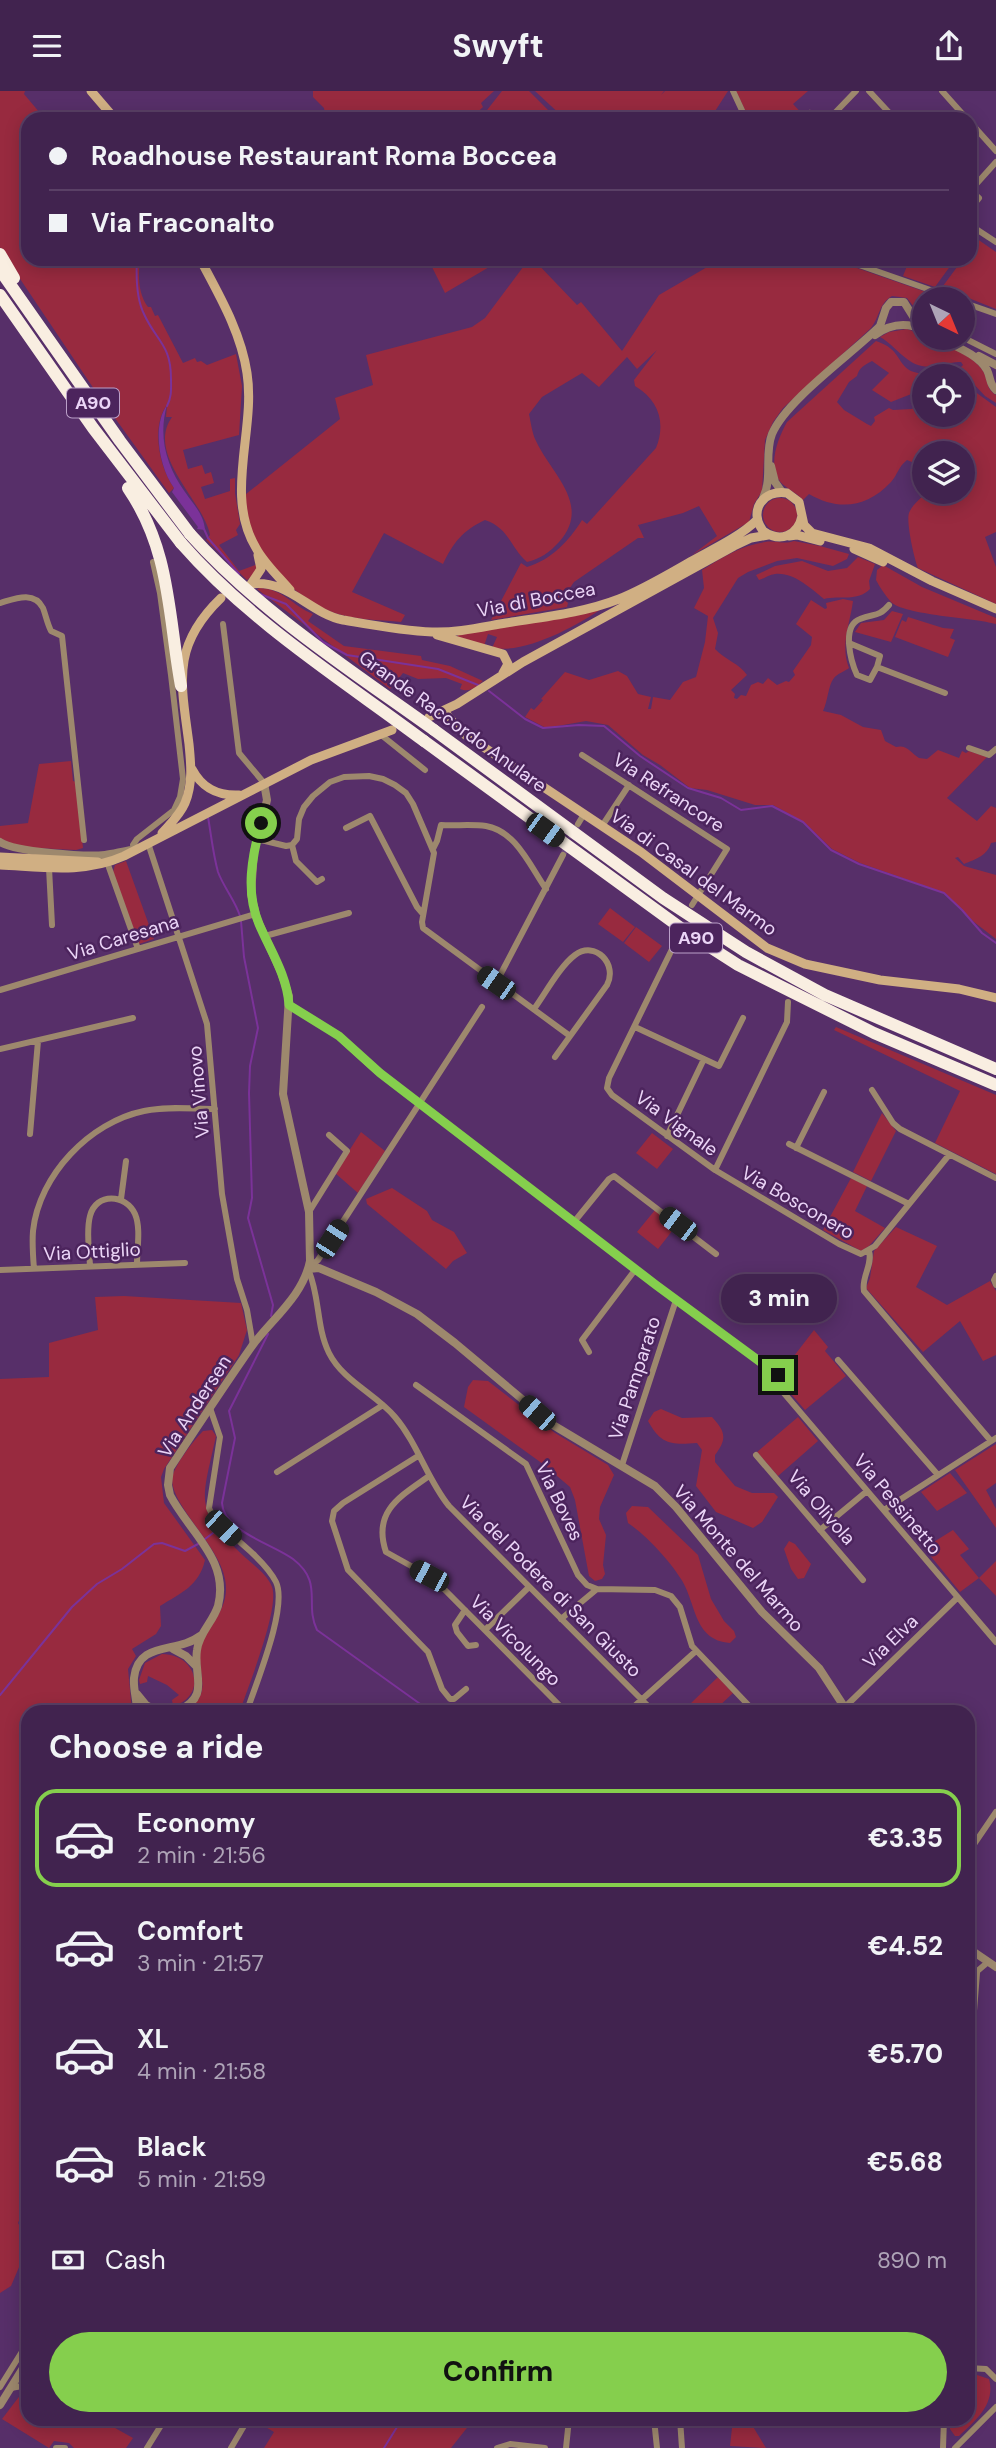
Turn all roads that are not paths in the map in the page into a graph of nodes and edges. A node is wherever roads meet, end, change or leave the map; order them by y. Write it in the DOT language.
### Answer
graph roads {
  1 [pos="91,91"];
  2 [pos="733,91"];
  3 [pos="856,91"];
  4 [pos="869,91"];
  5 [pos="942,91"];
  6 [pos="109,112"];
  7 [pos="743,112"];
  8 [pos="836,112"];
  9 [pos="888,112"];
  10 [pos="960,112"];
  11 [pos="977,131"];
  12 [pos="996,151"];
  13 [pos="996,162"];
  14 [pos="977,183"];
  15 [pos="977,230"];
  16 [pos="996,242"];
  17 [pos="0,254"];
  18 [pos="203,266"];
  19 [pos="862,266"];
  20 [pos="0,270"];
  21 [pos="922,287"];
  22 [pos="0,295"];
  23 [pos="0,304"];
  24 [pos="975,307"];
  25 [pos="26,308"];
  26 [pos="910,313"];
  27 [pos="996,314"];
  28 [pos="885,316"];
  29 [pos="20,323"];
  30 [pos="904,324"];
  31 [pos="892,325"];
  32 [pos="912,326"];
  33 [pos="975,344"];
  34 [pos="960,350"];
  35 [pos="967,350"];
  36 [pos="996,354"];
  37 [pos="996,366"];
  38 [pos="989,377"];
  39 [pos="996,390"];
  40 [pos="93,428"];
  41 [pos="782,492"];
  42 [pos="764,498"];
  43 [pos="802,516"];
  44 [pos="757,520"];
  45 [pos="768,535"];
  46 [pos="784,537"];
  47 [pos="186,538"];
  48 [pos="256,548"];
  49 [pos="153,562"];
  50 [pos="293,594"];
  51 [pos="221,598"];
  52 [pos="0,603"];
  53 [pos="889,605"];
  54 [pos="996,609"];
  55 [pos="996,615"];
  56 [pos="223,624"];
  57 [pos="425,631"];
  58 [pos="849,643"];
  59 [pos="877,667"];
  60 [pos="499,676"];
  61 [pos="181,686"];
  62 [pos="945,693"];
  63 [pos="444,711"];
  64 [pos="429,717"];
  65 [pos="392,730"];
  66 [pos="380,733"];
  67 [pos="969,748"];
  68 [pos="996,749"];
  69 [pos="582,755"];
  70 [pos="192,769"];
  71 [pos="425,770"];
  72 [pos="264,783"];
  73 [pos="629,785"];
  74 [pos="240,795"];
  75 [pos="584,814"];
  76 [pos="578,824"];
  77 [pos="601,825"];
  78 [pos="346,828"];
  79 [pos="158,837"];
  80 [pos="257,839"];
  81 [pos="84,840"];
  82 [pos="0,842"];
  83 [pos="148,843"];
  84 [pos="292,845"];
  85 [pos="433,849"];
  86 [pos="135,850"];
  87 [pos="563,855"];
  88 [pos="107,862"];
  89 [pos="1,863"];
  90 [pos="49,868"];
  91 [pos="322,879"];
  92 [pos="546,889"];
  93 [pos="697,895"];
  94 [pos="692,905"];
  95 [pos="255,913"];
  96 [pos="349,913"];
  97 [pos="424,913"];
  98 [pos="52,925"];
  99 [pos="179,936"];
  100 [pos="265,936"];
  101 [pos="677,939"];
  102 [pos="138,949"];
  103 [pos="496,983"];
  104 [pos="0,990"];
  105 [pos="996,998"];
  106 [pos="788,1002"];
  107 [pos="289,1005"];
  108 [pos="482,1007"];
  109 [pos="534,1009"];
  110 [pos="133,1018"];
  111 [pos="743,1018"];
  112 [pos="635,1027"];
  113 [pos="570,1036"];
  114 [pos="38,1041"];
  115 [pos="0,1049"];
  116 [pos="555,1057"];
  117 [pos="704,1059"];
  118 [pos="996,1069"];
  119 [pos="996,1085"];
  120 [pos="872,1090"];
  121 [pos="824,1092"];
  122 [pos="421,1103"];
  123 [pos="215,1109"];
  124 [pos="30,1134"];
  125 [pos="329,1135"];
  126 [pos="667,1136"];
  127 [pos="789,1144"];
  128 [pos="796,1148"];
  129 [pos="949,1155"];
  130 [pos="126,1161"];
  131 [pos="715,1170"];
  132 [pos="996,1178"];
  133 [pos="121,1199"];
  134 [pos="909,1203"];
  135 [pos="309,1212"];
  136 [pos="575,1222"];
  137 [pos="869,1251"];
  138 [pos="716,1254"];
  139 [pos="185,1263"];
  140 [pos="137,1264"];
  141 [pos="90,1265"];
  142 [pos="34,1269"];
  143 [pos="308,1269"];
  144 [pos="0,1270"];
  145 [pos="635,1270"];
  146 [pos="996,1276"];
  147 [pos="996,1285"];
  148 [pos="676,1300"];
  149 [pos="253,1345"];
  150 [pos="589,1352"];
  151 [pos="838,1360"];
  152 [pos="778,1375"];
  153 [pos="416,1385"];
  154 [pos="777,1385"];
  155 [pos="383,1405"];
  156 [pos="210,1408"];
  157 [pos="994,1439"];
  158 [pos="757,1455"];
  159 [pos="418,1456"];
  160 [pos="622,1465"];
  161 [pos="277,1472"];
  162 [pos="938,1475"];
  163 [pos="429,1476"];
  164 [pos="867,1491"];
  165 [pos="884,1510"];
  166 [pos="820,1530"];
  167 [pos="863,1580"];
  168 [pos="529,1587"];
  169 [pos="597,1589"];
  170 [pos="957,1598"];
  171 [pos="465,1610"];
  172 [pos="561,1619"];
  173 [pos="485,1630"];
  174 [pos="202,1634"];
  175 [pos="996,1642"];
  176 [pos="476,1645"];
  177 [pos="173,1649"];
  178 [pos="696,1651"];
  179 [pos="198,1669"];
  180 [pos="466,1689"];
  181 [pos="137,1694"];
  182 [pos="642,1700"];
  183 [pos="137,1705"];
  184 [pos="146,1705"];
  185 [pos="189,1705"];
  186 [pos="249,1705"];
  187 [pos="559,1705"];
  188 [pos="636,1705"];
  189 [pos="647,1705"];
  190 [pos="748,1705"];
  191 [pos="843,1705"];
  192 [pos="850,1705"];
  193 [pos="996,1812"];
  194 [pos="975,1843"];
  195 [pos="975,1952"];
  196 [pos="993,1964"];
  197 [pos="977,1973"];
  198 [pos="975,1998"];
  199 [pos="21,2353"];
  200 [pos="975,2368"];
  201 [pos="21,2372"];
  202 [pos="996,2379"];
  203 [pos="21,2386"];
  204 [pos="0,2387"];
  205 [pos="11,2388"];
  206 [pos="0,2405"];
  207 [pos="996,2407"];
  208 [pos="161,2426"];
  209 [pos="244,2426"];
  210 [pos="568,2426"];
  211 [pos="655,2426"];
  212 [pos="680,2426"];
  213 [pos="944,2426"];
  214 [pos="944,2434"];
  215 [pos="960,2441"];
  216 [pos="56,2448"];
  217 [pos="65,2448"];
  218 [pos="147,2448"];
  219 [pos="231,2448"];
  220 [pos="497,2448"];
  221 [pos="545,2448"];
  222 [pos="566,2448"];
  223 [pos="657,2448"];
  224 [pos="682,2448"];
  225 [pos="943,2448"];
  226 [pos="955,2448"];
  1 -- 6 [label="main road"];
  2 -- 7 [label="street"];
  3 -- 8 [label="street"];
  4 -- 9 [label="street"];
  5 -- 10 [label="street"];
  11 -- 12 [label="street"];
  13 -- 14 [label="street"];
  15 -- 16 [label="street"];
  17 -- 25 [label="highway"];
  18 -- 48 [label="main road"];
  19 -- 21 [label="street"];
  20 -- 25 [label="highway, Grande Raccordo Anulare / A90"];
  22 -- 29 [label="highway, Grande Raccordo Anulare / A90"];
  23 -- 29 [label="highway"];
  24 -- 27 [label="street"];
  25 -- 47 [label="highway, Grande Raccordo Anulare / A90"];
  26 -- 28 [label="street"];
  26 -- 30 [label="street"];
  28 -- 31 [label="street"];
  28 -- 42 [label="street"];
  29 -- 40 [label="highway, Grande Raccordo Anulare / A90"];
  30 -- 31 [label="street"];
  30 -- 32 [label="street"];
  31 -- 41 [label="street"];
  33 -- 36 [label="street"];
  34 -- 38 [label="street"];
  35 -- 37 [label="street"];
  37 -- 38 [label="street"];
  38 -- 39 [label="street"];
  40 -- 47 [label="highway, Grande Raccordo Anulare / A90"];
  40 -- 61 [label="highway"];
  41 -- 42 [label="main road"];
  41 -- 43 [label="main road"];
  42 -- 44 [label="main road"];
  43 -- 46 [label="main road"];
  43 -- 54 [label="main road"];
  44 -- 45 [label="main road"];
  44 -- 57 [label="main road, Via di Boccea"];
  45 -- 46 [label="main road"];
  45 -- 60 [label="main road, Via di Boccea"];
  46 -- 55 [label="main road"];
  47 -- 118 [label="highway, Grande Raccordo Anulare / A90, bridge"];
  47 -- 119 [label="highway, Grande Raccordo Anulare / A90, bridge"];
  48 -- 50 [label="main road"];
  48 -- 50 [label="main road, Via di Boccea"];
  49 -- 86 [label="street"];
  50 -- 57 [label="main road, Via di Boccea"];
  51 -- 61 [label="main road"];
  52 -- 81 [label="street"];
  53 -- 58 [label="street"];
  56 -- 72 [label="street"];
  57 -- 60 [label="main road, Via di Boccea"];
  58 -- 59 [label="street"];
  58 -- 59 [label="street"];
  59 -- 62 [label="street"];
  60 -- 63 [label="main road, Via di Boccea"];
  61 -- 70 [label="main road"];
  63 -- 64 [label="main road, Via di Boccea"];
  63 -- 75 [label="main road, Via di Casal del Marmo"];
  65 -- 66 [label="main road"];
  66 -- 71 [label="street"];
  66 -- 72 [label="main road"];
  67 -- 68 [label="street"];
  69 -- 73 [label="street, Via Refrancore"];
  70 -- 74 [label="main road"];
  70 -- 79 [label="main road"];
  72 -- 74 [label="main road"];
  72 -- 80 [label="street"];
  73 -- 77 [label="street"];
  73 -- 93 [label="street, Via Refrancore"];
  74 -- 79 [label="main road"];
  75 -- 76 [label="street"];
  75 -- 77 [label="main road, Via di Casal del Marmo"];
  77 -- 93 [label="main road, Via di Casal del Marmo"];
  78 -- 97 [label="street"];
  79 -- 83 [label="main road"];
  80 -- 84 [label="street"];
  80 -- 95 [label="street"];
  82 -- 86 [label="street"];
  83 -- 86 [label="main road"];
  83 -- 99 [label="street, Via Vinovo"];
  84 -- 85 [label="street"];
  84 -- 91 [label="street"];
  85 -- 92 [label="street"];
  85 -- 97 [label="street"];
  86 -- 88 [label="main road"];
  87 -- 92 [label="street"];
  88 -- 89 [label="main road"];
  88 -- 90 [label="main road"];
  88 -- 102 [label="street"];
  89 -- 90 [label="main road"];
  90 -- 98 [label="street"];
  92 -- 103 [label="street"];
  93 -- 94 [label="street"];
  93 -- 105 [label="main road, Via di Casal del Marmo"];
  95 -- 99 [label="street, Via Caresana"];
  95 -- 100 [label="street"];
  96 -- 100 [label="street"];
  97 -- 103 [label="street"];
  99 -- 102 [label="street, Via Caresana"];
  99 -- 123 [label="street, Via Vinovo"];
  100 -- 107 [label="street"];
  101 -- 112 [label="street, Via Vignale"];
  102 -- 104 [label="street, Via Caresana"];
  103 -- 109 [label="street"];
  106 -- 131 [label="street, Via Vignale"];
  107 -- 122 [label="street"];
  107 -- 135 [label="street"];
  108 -- 122 [label="street"];
  109 -- 113 [label="street"];
  109 -- 113 [label="street"];
  110 -- 114 [label="street"];
  111 -- 117 [label="street"];
  112 -- 117 [label="street"];
  112 -- 126 [label="street, Via Vignale"];
  113 -- 116 [label="street"];
  114 -- 115 [label="street"];
  114 -- 124 [label="street"];
  117 -- 126 [label="street"];
  120 -- 129 [label="street"];
  121 -- 128 [label="street"];
  122 -- 136 [label="street"];
  122 -- 143 [label="street"];
  123 -- 142 [label="street"];
  123 -- 149 [label="street, Via Vinovo"];
  125 -- 135 [label="street"];
  126 -- 131 [label="street, Via Vignale"];
  127 -- 128 [label="street"];
  128 -- 134 [label="street"];
  129 -- 132 [label="street"];
  129 -- 134 [label="street, Via Bosconero"];
  130 -- 133 [label="street"];
  131 -- 137 [label="street, Via Bosconero"];
  133 -- 140 [label="street"];
  133 -- 141 [label="street"];
  134 -- 137 [label="street, Via Bosconero"];
  135 -- 143 [label="street"];
  136 -- 138 [label="street"];
  136 -- 145 [label="street"];
  137 -- 157 [label="street"];
  139 -- 140 [label="street, Via Ottiglio"];
  140 -- 141 [label="street, Via Ottiglio"];
  141 -- 142 [label="street, Via Ottiglio"];
  142 -- 144 [label="street, Via Ottiglio"];
  143 -- 149 [label="street, Via Andersen"];
  143 -- 155 [label="street, Via del Podere di San Giusto"];
  143 -- 160 [label="street, Via Monte del Marmo"];
  145 -- 148 [label="street"];
  145 -- 150 [label="street"];
  146 -- 147 [label="street"];
  148 -- 152 [label="street"];
  148 -- 160 [label="street, Via Pamparato"];
  149 -- 156 [label="street, Via Andersen"];
  151 -- 162 [label="street"];
  153 -- 169 [label="street, Via Boves"];
  154 -- 164 [label="street, Via Pessinetto"];
  155 -- 159 [label="street, Via del Podere di San Giusto"];
  155 -- 161 [label="street"];
  156 -- 174 [label="street, Via Andersen"];
  156 -- 186 [label="street"];
  157 -- 162 [label="street"];
  158 -- 166 [label="street, Via Olivola"];
  159 -- 163 [label="street, Via del Podere di San Giusto"];
  159 -- 180 [label="street"];
  160 -- 191 [label="street, Via Monte del Marmo"];
  162 -- 165 [label="street"];
  163 -- 168 [label="street, Via del Podere di San Giusto"];
  163 -- 171 [label="street, Via Vicolungo"];
  164 -- 165 [label="street, Via Pessinetto"];
  164 -- 166 [label="street"];
  165 -- 170 [label="street, Via Pessinetto"];
  166 -- 167 [label="street, Via Olivola"];
  168 -- 172 [label="street, Via del Podere di San Giusto"];
  168 -- 173 [label="street"];
  169 -- 172 [label="street"];
  169 -- 178 [label="street"];
  170 -- 175 [label="street, Via Pessinetto"];
  170 -- 192 [label="street, Via Elva"];
  171 -- 173 [label="street, Via Vicolungo"];
  171 -- 176 [label="street"];
  172 -- 182 [label="street, Via del Podere di San Giusto"];
  173 -- 187 [label="street, Via Vicolungo"];
  174 -- 177 [label="street"];
  174 -- 179 [label="street, Via Andersen"];
  177 -- 179 [label="street"];
  177 -- 181 [label="street"];
  178 -- 182 [label="street"];
  178 -- 190 [label="street"];
  179 -- 185 [label="street, Via Andersen"];
  181 -- 183 [label="street"];
  181 -- 184 [label="street"];
  182 -- 188 [label="street"];
  182 -- 189 [label="street, Via del Podere di San Giusto"];
  193 -- 194 [label="street"];
  195 -- 196 [label="street"];
  196 -- 197 [label="street"];
  197 -- 198 [label="street"];
  199 -- 204 [label="street"];
  200 -- 202 [label="street"];
  201 -- 205 [label="street"];
  203 -- 205 [label="street"];
  205 -- 206 [label="street"];
  207 -- 215 [label="street"];
  208 -- 218 [label="street"];
  209 -- 219 [label="street"];
  210 -- 222 [label="street"];
  211 -- 223 [label="street"];
  212 -- 224 [label="street"];
  213 -- 214 [label="street"];
  214 -- 215 [label="street"];
  214 -- 225 [label="street"];
  215 -- 226 [label="street"];
  216 -- 217 [label="street"];
  220 -- 221 [label="street"];
}
